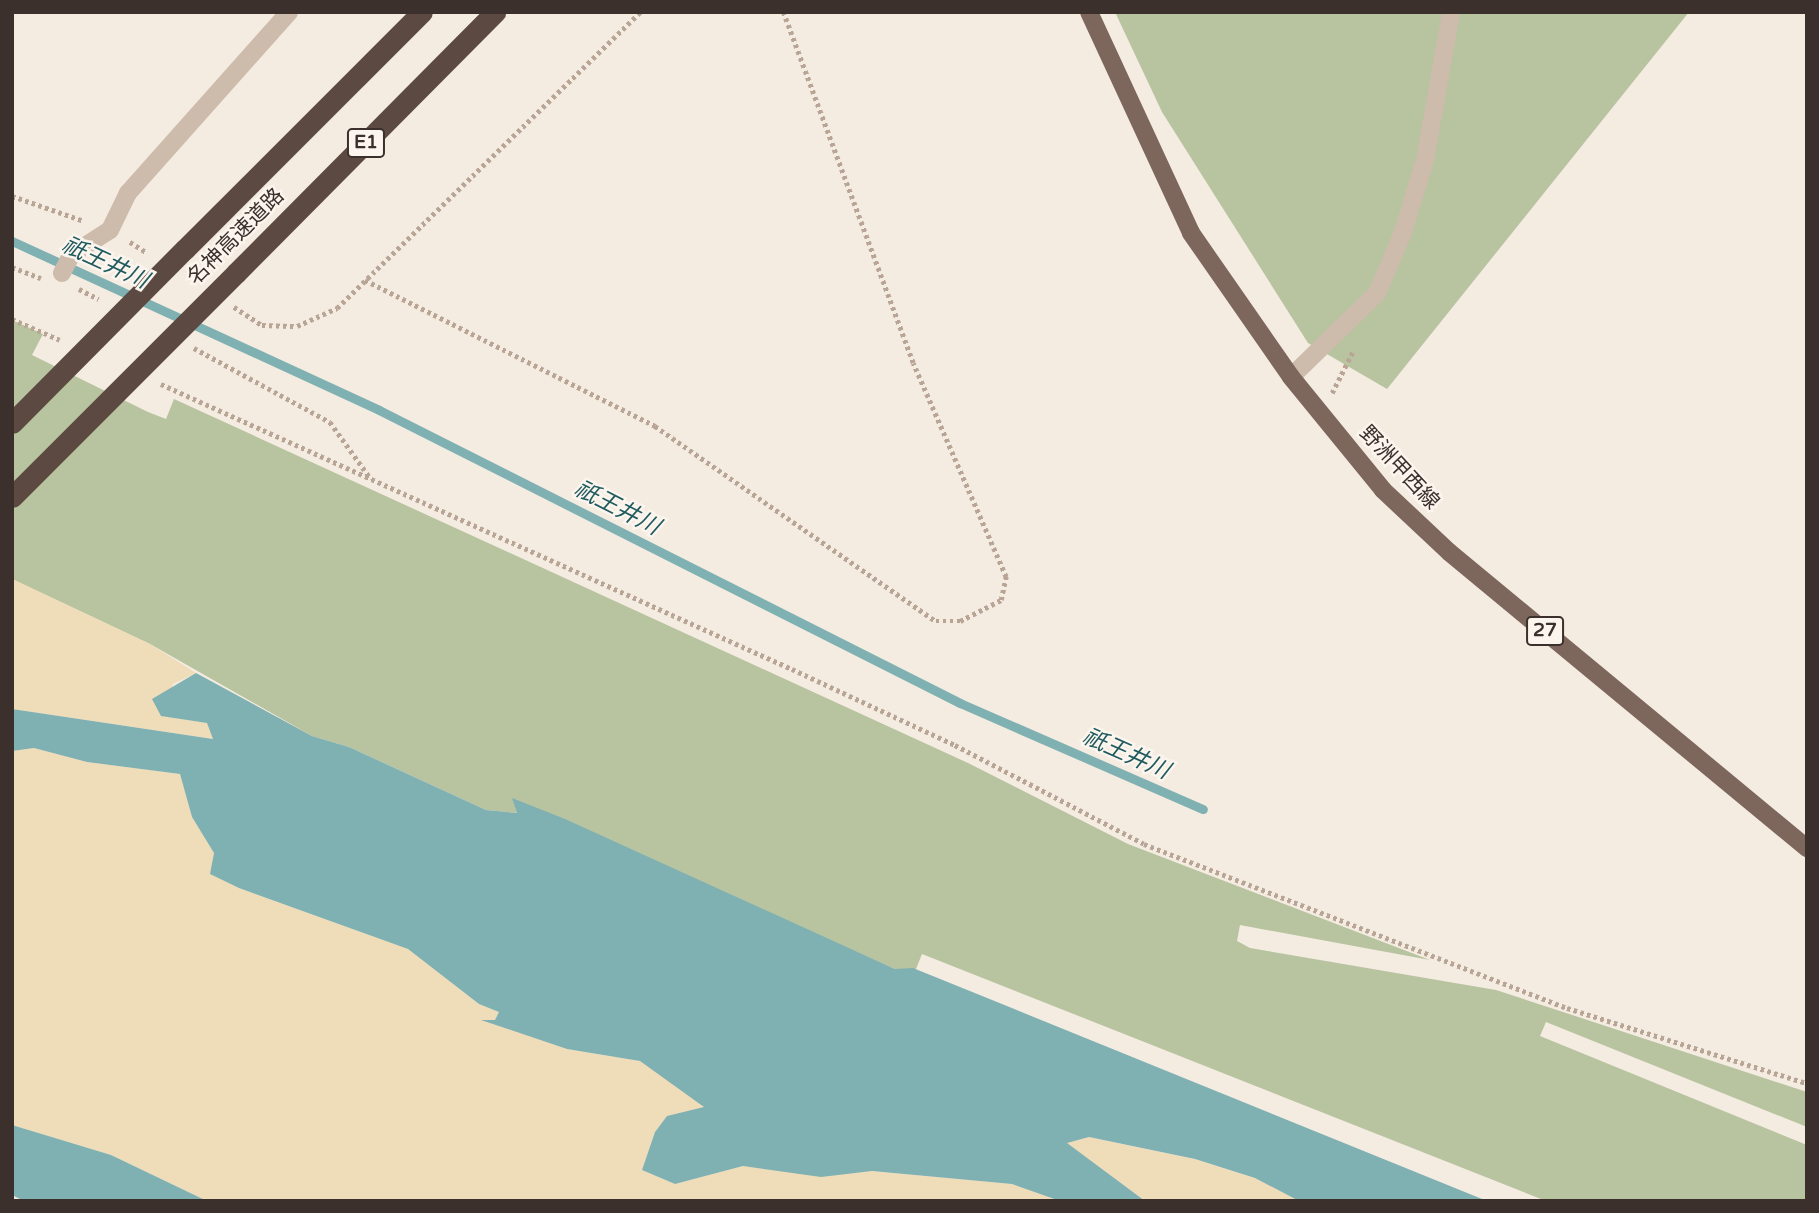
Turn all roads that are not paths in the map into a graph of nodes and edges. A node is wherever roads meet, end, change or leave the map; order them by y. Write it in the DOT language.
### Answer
graph roads {
  1 [pos="289,12"];
  2 [pos="422,12"];
  3 [pos="495,12"];
  4 [pos="1089,12"];
  5 [pos="1451,12"];
  6 [pos="66,279"];
  7 [pos="1291,377"];
  8 [pos="12,423"];
  9 [pos="12,497"];
  10 [pos="1807,848"];
  1 -- 6 [label="street"];
  2 -- 8 [label="highway, 名神高速道路 / E1, bridge"];
  3 -- 9 [label="highway, 名神高速道路 / E1, bridge"];
  4 -- 7 [label="main road, 野洲甲西線 / 27"];
  5 -- 7 [label="street"];
  7 -- 10 [label="main road, 野洲甲西線 / 27"];
}
